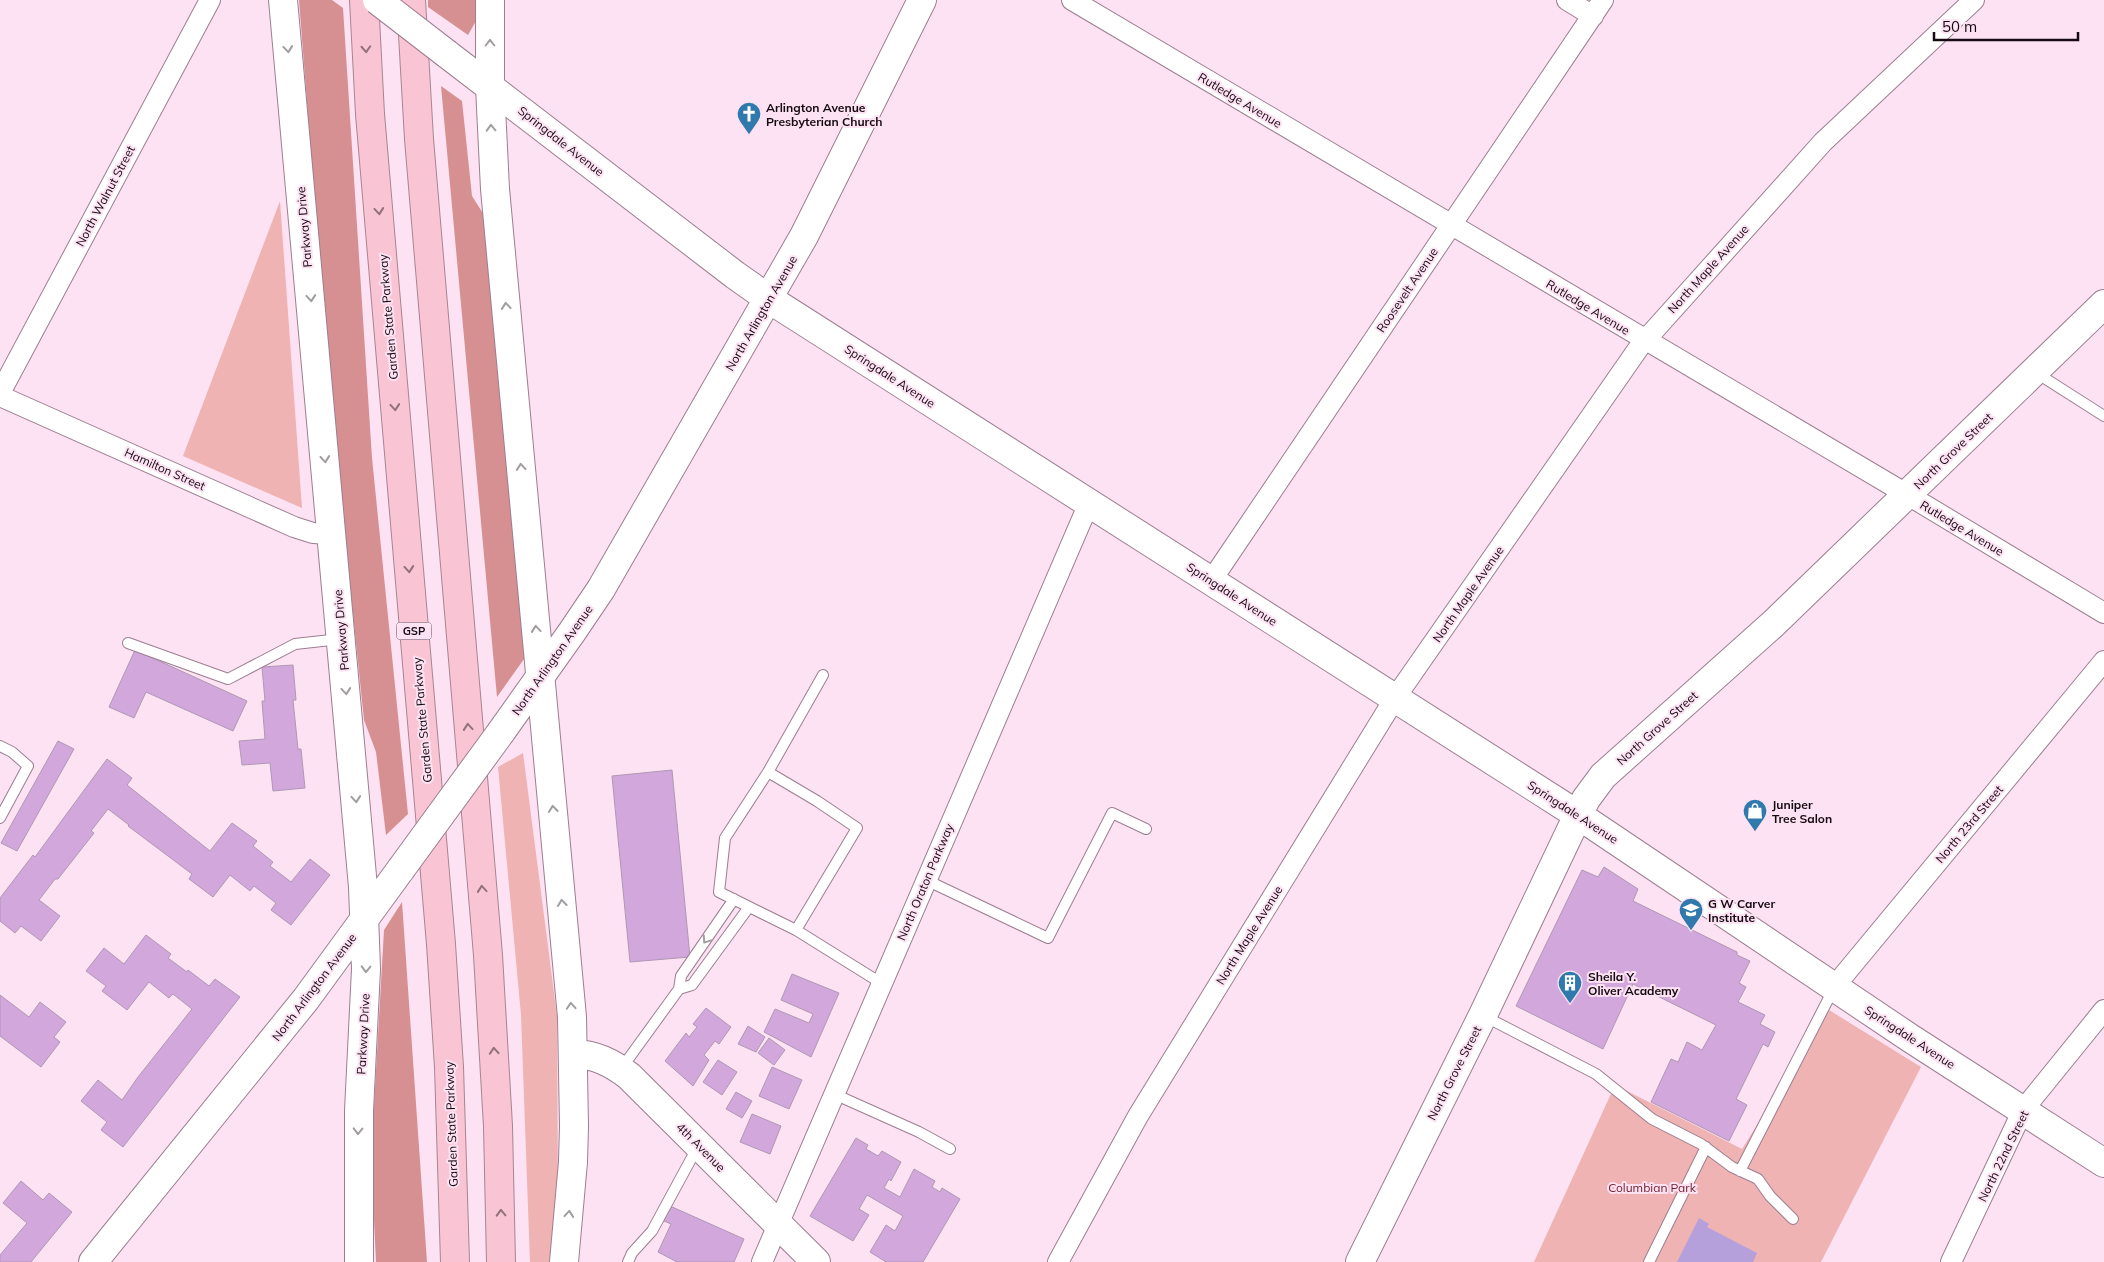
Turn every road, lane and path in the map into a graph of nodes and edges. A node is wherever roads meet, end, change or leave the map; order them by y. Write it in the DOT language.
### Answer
graph roads {
  1 [pos="210,0"];
  2 [pos="284,0"];
  3 [pos="364,0"];
  4 [pos="378,0"];
  5 [pos="411,0"];
  6 [pos="490,0"];
  7 [pos="922,0"];
  8 [pos="1072,0"];
  9 [pos="1567,0"];
  10 [pos="1974,0"];
  11 [pos="1598,8"];
  12 [pos="490,87"];
  13 [pos="1451,226"];
  14 [pos="769,299"];
  15 [pos="2104,304"];
  16 [pos="1644,340"];
  17 [pos="2034,372"];
  18 [pos="0,394"];
  19 [pos="2104,416"];
  20 [pos="1908,495"];
  21 [pos="1089,502"];
  22 [pos="332,534"];
  23 [pos="1212,581"];
  24 [pos="2104,613"];
  25 [pos="341,639"];
  26 [pos="128,643"];
  27 [pos="2104,661"];
  28 [pos="823,675"];
  29 [pos="540,678"];
  30 [pos="1395,698"];
  31 [pos="0,746"];
  32 [pos="768,772"];
  33 [pos="1578,815"];
  34 [pos="0,818"];
  35 [pos="1146,829"];
  36 [pos="926,880"];
  37 [pos="734,899"];
  38 [pos="749,907"];
  39 [pos="364,920"];
  40 [pos="796,930"];
  41 [pos="882,983"];
  42 [pos="1834,987"];
  43 [pos="679,989"];
  44 [pos="2104,1010"];
  45 [pos="1483,1015"];
  46 [pos="573,1054"];
  47 [pos="621,1070"];
  48 [pos="834,1094"];
  49 [pos="2023,1110"];
  50 [pos="699,1144"];
  51 [pos="1706,1147"];
  52 [pos="950,1149"];
  53 [pos="2104,1163"];
  54 [pos="1740,1171"];
  55 [pos="1793,1219"];
  56 [pos="778,1224"];
  57 [pos="93,1262"];
  58 [pos="359,1262"];
  59 [pos="455,1262"];
  60 [pos="501,1262"];
  61 [pos="564,1262"];
  62 [pos="628,1262"];
  63 [pos="762,1262"];
  64 [pos="816,1262"];
  65 [pos="1058,1262"];
  66 [pos="1360,1262"];
  67 [pos="1649,1262"];
  68 [pos="1951,1262"];
  1 -- 18 [label="street, North Walnut Street"];
  2 -- 22 [label="street, Parkway Drive, one-way"];
  3 -- 59 [label="highway, Garden State Parkway / GSP, one-way"];
  4 -- 12 [label="street, Springdale Avenue, bridge"];
  60 -- 5 [label="highway, one-way"];
  12 -- 6 [label="street, one-way"];
  7 -- 14 [label="street, North Arlington Avenue"];
  8 -- 13 [label="street, Rutledge Avenue"];
  9 -- 11 [label="street"];
  10 -- 16 [label="street, North Maple Avenue"];
  11 -- 13 [label="street, Roosevelt Avenue"];
  12 -- 14 [label="street, Springdale Avenue"];
  29 -- 12 [label="street, one-way"];
  13 -- 16 [label="street, Rutledge Avenue"];
  13 -- 23 [label="street, Roosevelt Avenue"];
  14 -- 21 [label="street, Springdale Avenue"];
  14 -- 29 [label="street, North Arlington Avenue"];
  15 -- 17 [label="street, North Grove Street"];
  16 -- 20 [label="street, Rutledge Avenue"];
  16 -- 30 [label="street, North Maple Avenue"];
  17 -- 19 [label="lane"];
  17 -- 20 [label="street, North Grove Street"];
  18 -- 22 [label="street, Hamilton Street"];
  20 -- 24 [label="street, Rutledge Avenue"];
  20 -- 33 [label="street, North Grove Street"];
  21 -- 23 [label="street, Springdale Avenue"];
  21 -- 36 [label="street, North Oraton Parkway"];
  22 -- 25 [label="street, Parkway Drive"];
  23 -- 30 [label="street, Springdale Avenue"];
  25 -- 26 [label="lane"];
  25 -- 39 [label="street, Parkway Drive, one-way"];
  27 -- 42 [label="street, North 23rd Street"];
  28 -- 32 [label="lane"];
  29 -- 39 [label="street, North Arlington Avenue, bridge"];
  46 -- 29 [label="street, one-way"];
  30 -- 33 [label="street, Springdale Avenue"];
  30 -- 65 [label="street, North Maple Avenue"];
  31 -- 34 [label="lane"];
  32 -- 37 [label="lane"];
  32 -- 40 [label="lane"];
  33 -- 42 [label="street, Springdale Avenue"];
  33 -- 45 [label="street, North Grove Street"];
  35 -- 36 [label="lane"];
  36 -- 41 [label="street, North Oraton Parkway"];
  37 -- 38 [label="lane"];
  37 -- 43 [label="lane, one-way"];
  38 -- 40 [label="lane"];
  38 -- 43 [label="lane"];
  39 -- 57 [label="street, North Arlington Avenue"];
  39 -- 58 [label="street, Parkway Drive, one-way"];
  40 -- 41 [label="lane"];
  41 -- 48 [label="street, North Oraton Parkway"];
  42 -- 49 [label="street, Springdale Avenue"];
  42 -- 54 [label="lane"];
  43 -- 47 [label="lane"];
  44 -- 49 [label="street, North 22nd Street"];
  45 -- 51 [label="lane"];
  45 -- 66 [label="street, North Grove Street"];
  46 -- 47 [label="street, 4th Avenue"];
  61 -- 46 [label="street, one-way"];
  47 -- 50 [label="street, 4th Avenue"];
  48 -- 52 [label="lane"];
  48 -- 56 [label="street, North Oraton Parkway"];
  49 -- 53 [label="street, Springdale Avenue"];
  49 -- 68 [label="street, North 22nd Street"];
  50 -- 56 [label="street, 4th Avenue"];
  50 -- 62 [label="lane"];
  51 -- 54 [label="lane"];
  51 -- 67 [label="lane"];
  54 -- 55 [label="lane"];
  56 -- 63 [label="street, North Oraton Parkway"];
  56 -- 64 [label="street, 4th Avenue"];
}
